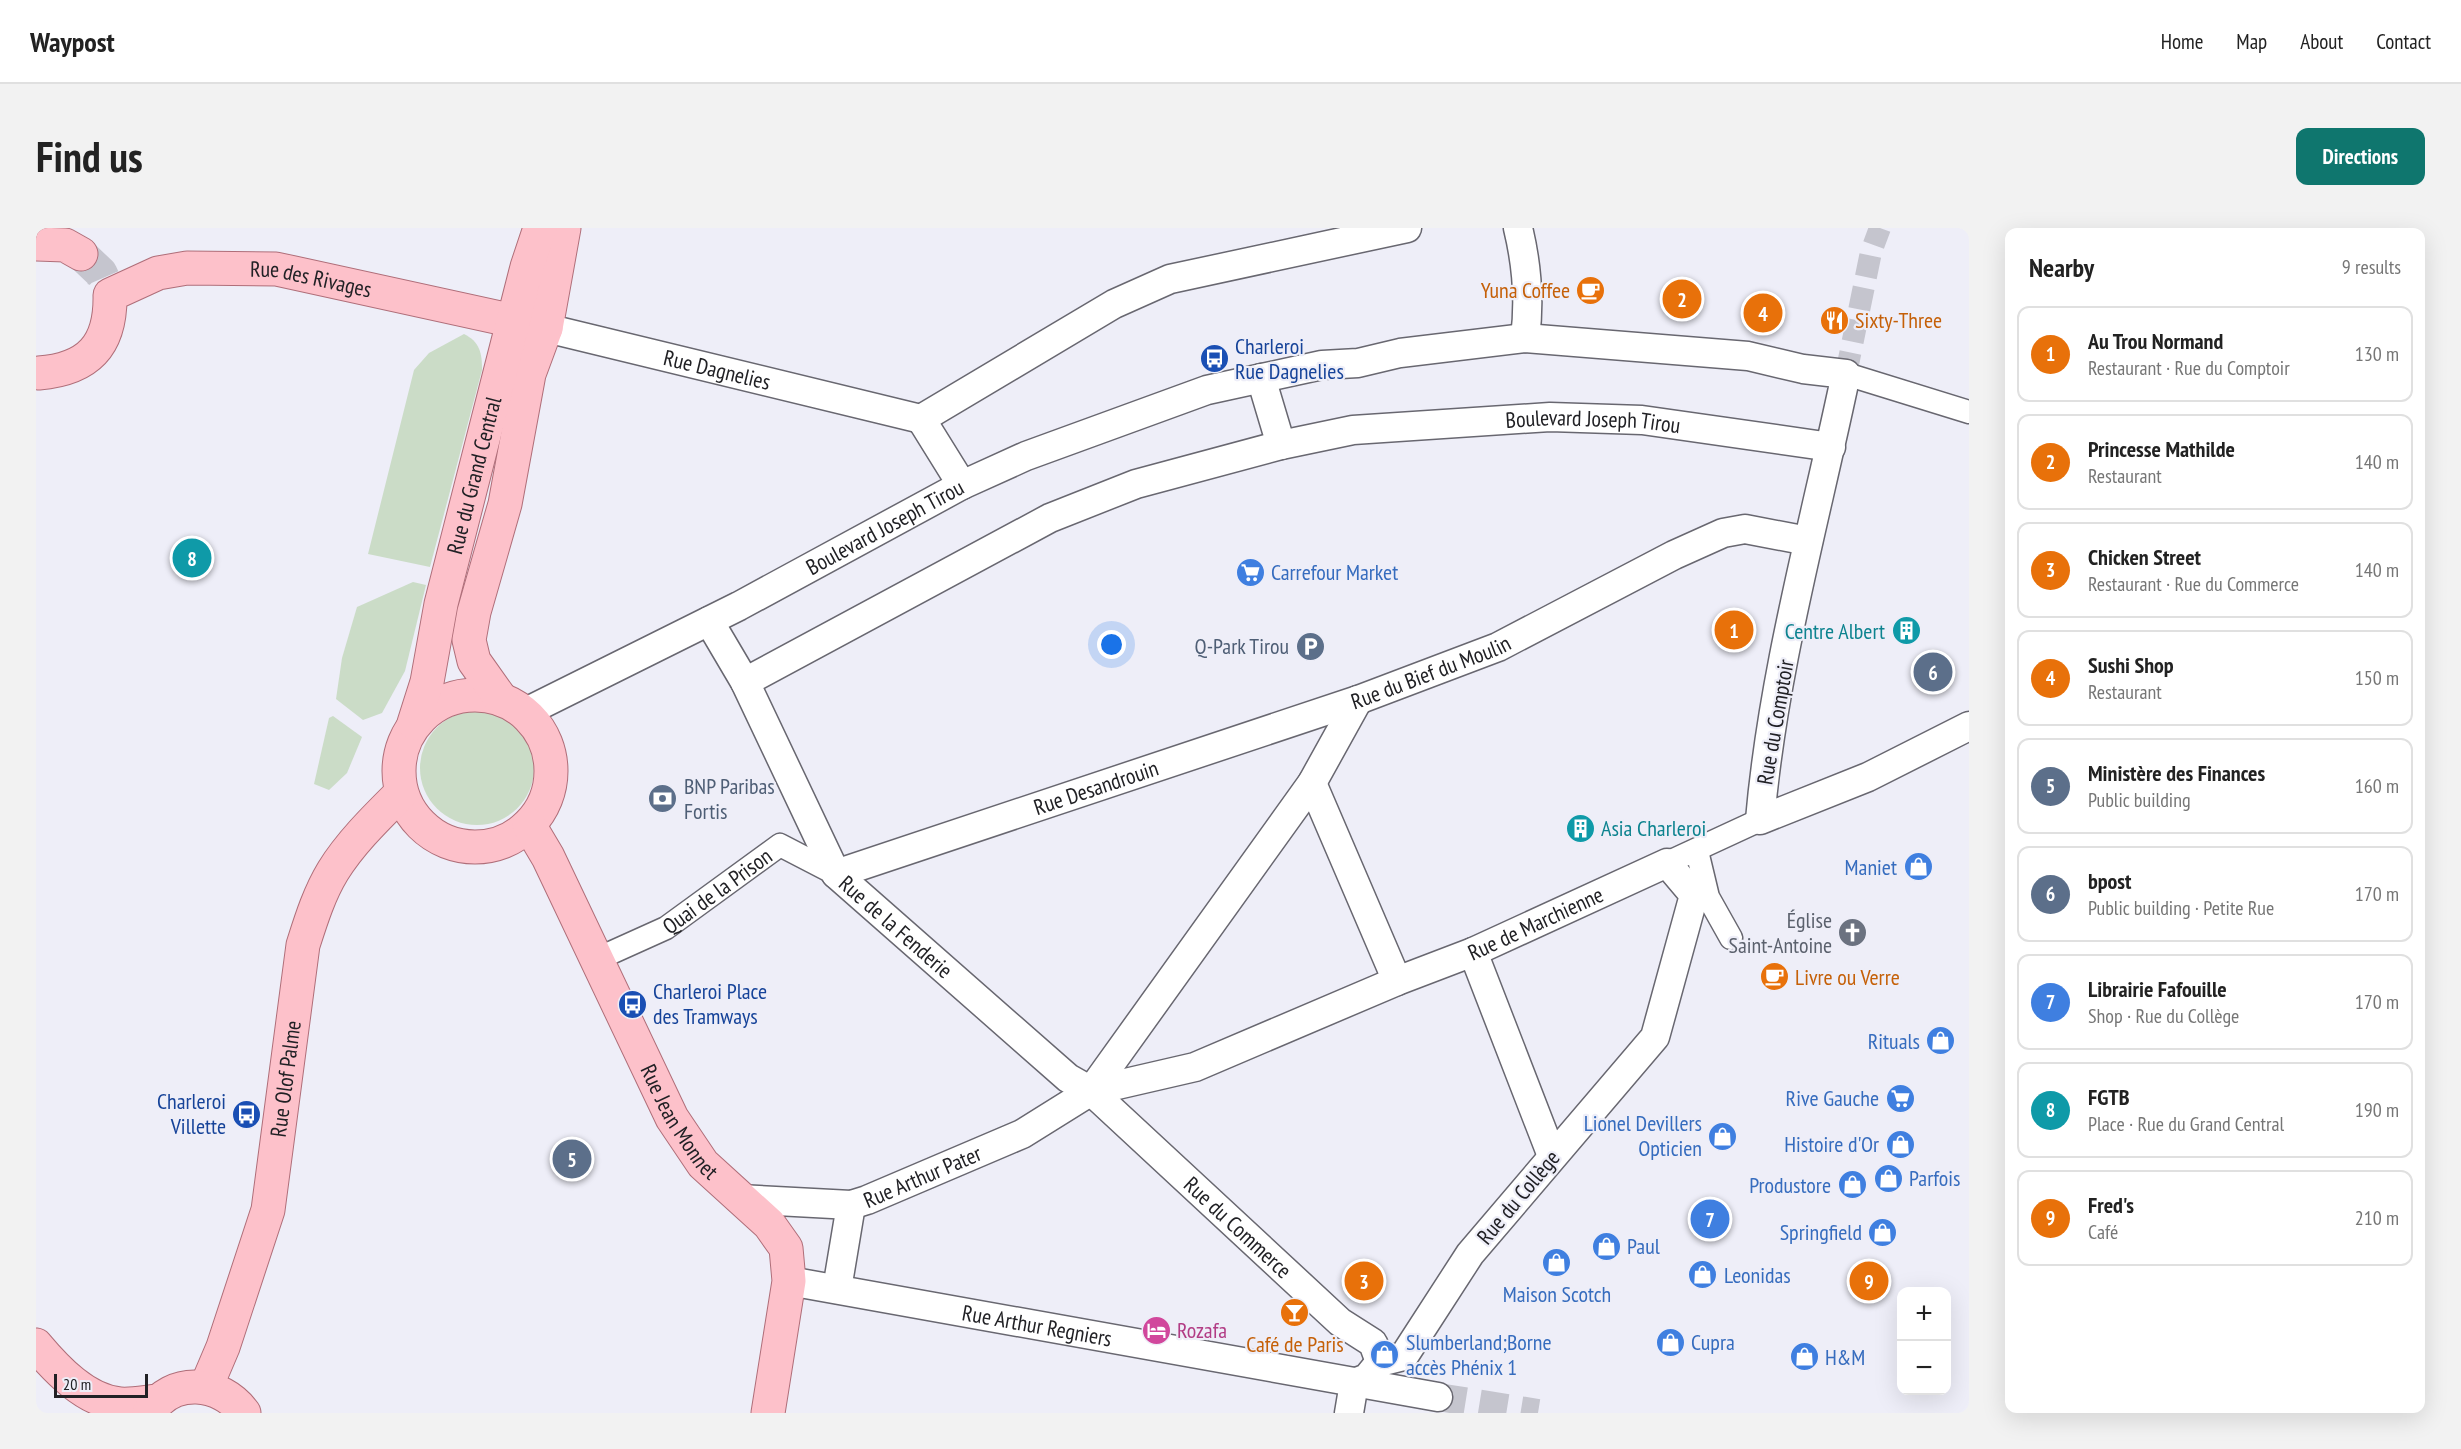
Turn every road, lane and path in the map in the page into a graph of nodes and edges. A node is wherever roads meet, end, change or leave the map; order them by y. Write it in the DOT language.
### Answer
graph roads {
  1 [pos="540,228"];
  2 [pos="564,228"];
  3 [pos="1407,228"];
  4 [pos="1518,228"];
  5 [pos="36,244"];
  6 [pos="81,254"];
  7 [pos="513,321"];
  8 [pos="546,328"];
  9 [pos="1525,338"];
  10 [pos="39,373"];
  11 [pos="1846,374"];
  12 [pos="1262,378"];
  13 [pos="1969,412"];
  14 [pos="921,419"];
  15 [pos="1281,445"];
  16 [pos="1831,447"];
  17 [pos="962,485"];
  18 [pos="1808,541"];
  19 [pos="709,621"];
  20 [pos="745,682"];
  21 [pos="1358,700"];
  22 [pos="513,706"];
  23 [pos="414,723"];
  24 [pos="1969,726"];
  25 [pos="1312,783"];
  26 [pos="401,793"];
  27 [pos="1761,820"];
  28 [pos="529,825"];
  29 [pos="1697,851"];
  30 [pos="1668,863"];
  31 [pos="836,874"];
  32 [pos="1731,938"];
  33 [pos="1473,952"];
  34 [pos="595,960"];
  35 [pos="1397,981"];
  36 [pos="1091,1091"];
  37 [pos="1552,1156"];
  38 [pos="739,1199"];
  39 [pos="851,1205"];
  40 [pos="789,1281"];
  41 [pos="837,1289"];
  42 [pos="36,1345"];
  43 [pos="1380,1362"];
  44 [pos="1354,1383"];
  45 [pos="206,1387"];
  46 [pos="1438,1397"];
  47 [pos="154,1407"];
  48 [pos="244,1413"];
  49 [pos="768,1413"];
  50 [pos="1349,1413"];
  1 -- 7 [label="main road, Rue du Grand Central"];
  2 -- 8 [label="main road, Rue du Grand Central"];
  3 -- 14 [label="street"];
  4 -- 9 [label="street"];
  5 -- 6 [label="main road"];
  7 -- 8 [label="main road, Rue Dagnelies"];
  7 -- 10 [label="main road, Rue des Rivages"];
  7 -- 23 [label="main road, Rue du Grand Central"];
  8 -- 14 [label="street, Rue Dagnelies"];
  8 -- 22 [label="main road, Rue du Grand Central"];
  9 -- 11 [label="street, Boulevard Joseph Tirou"];
  9 -- 12 [label="street, Boulevard Joseph Tirou"];
  11 -- 13 [label="street, Boulevard Joseph Tirou"];
  11 -- 16 [label="street"];
  12 -- 15 [label="street"];
  12 -- 17 [label="street, Boulevard Joseph Tirou"];
  14 -- 17 [label="street"];
  15 -- 16 [label="street, Boulevard Joseph Tirou"];
  15 -- 20 [label="street, Boulevard Joseph Tirou"];
  16 -- 18 [label="street, Rue du Comptoir"];
  17 -- 19 [label="street, Boulevard Joseph Tirou"];
  18 -- 21 [label="street, Rue du Bief du Moulin"];
  18 -- 27 [label="street, Rue du Comptoir"];
  19 -- 20 [label="street, Rue de la Fenderie"];
  19 -- 22 [label="street, Boulevard Joseph Tirou"];
  20 -- 31 [label="street, Rue de la Fenderie"];
  21 -- 25 [label="street, Rue du Bief du Moulin"];
  21 -- 31 [label="street, Rue Desandrouin"];
  22 -- 23 [label="main road"];
  22 -- 28 [label="main road"];
  23 -- 26 [label="main road"];
  24 -- 27 [label="street, Rue de Marchienne"];
  25 -- 35 [label="street"];
  25 -- 36 [label="street, Rue du Bief du Moulin"];
  26 -- 28 [label="main road"];
  26 -- 45 [label="main road, Rue Olof Palme"];
  27 -- 29 [label="street, Rue de Marchienne"];
  28 -- 34 [label="main road, Rue Jean Monnet"];
  29 -- 30 [label="street, Rue de Marchienne"];
  29 -- 32 [label="street"];
  30 -- 33 [label="street, Rue de Marchienne"];
  30 -- 37 [label="street, Rue du Collège"];
  31 -- 34 [label="street, Quai de la Prison"];
  31 -- 36 [label="street, Rue de la Fenderie"];
  33 -- 35 [label="street, Rue de Marchienne"];
  33 -- 37 [label="street"];
  34 -- 38 [label="main road, Rue Jean Monnet"];
  35 -- 36 [label="street, Rue de Marchienne"];
  36 -- 39 [label="street, Rue Arthur Pater"];
  36 -- 43 [label="street, Rue du Commerce"];
  37 -- 43 [label="street, Rue du Collège"];
  38 -- 39 [label="street, Rue Arthur Pater"];
  38 -- 40 [label="main road, Rue Jean Monnet"];
  39 -- 41 [label="street"];
  40 -- 41 [label="street, Rue Arthur Regniers"];
  40 -- 49 [label="main road, Rue Jean Monnet"];
  41 -- 44 [label="street, Rue Arthur Regniers"];
  42 -- 47 [label="main road"];
  43 -- 44 [label="street, Rue du Collège"];
  44 -- 46 [label="street, Rue Arthur Regniers"];
  44 -- 50 [label="street"];
  45 -- 47 [label="main road"];
  45 -- 48 [label="main road"];
}
